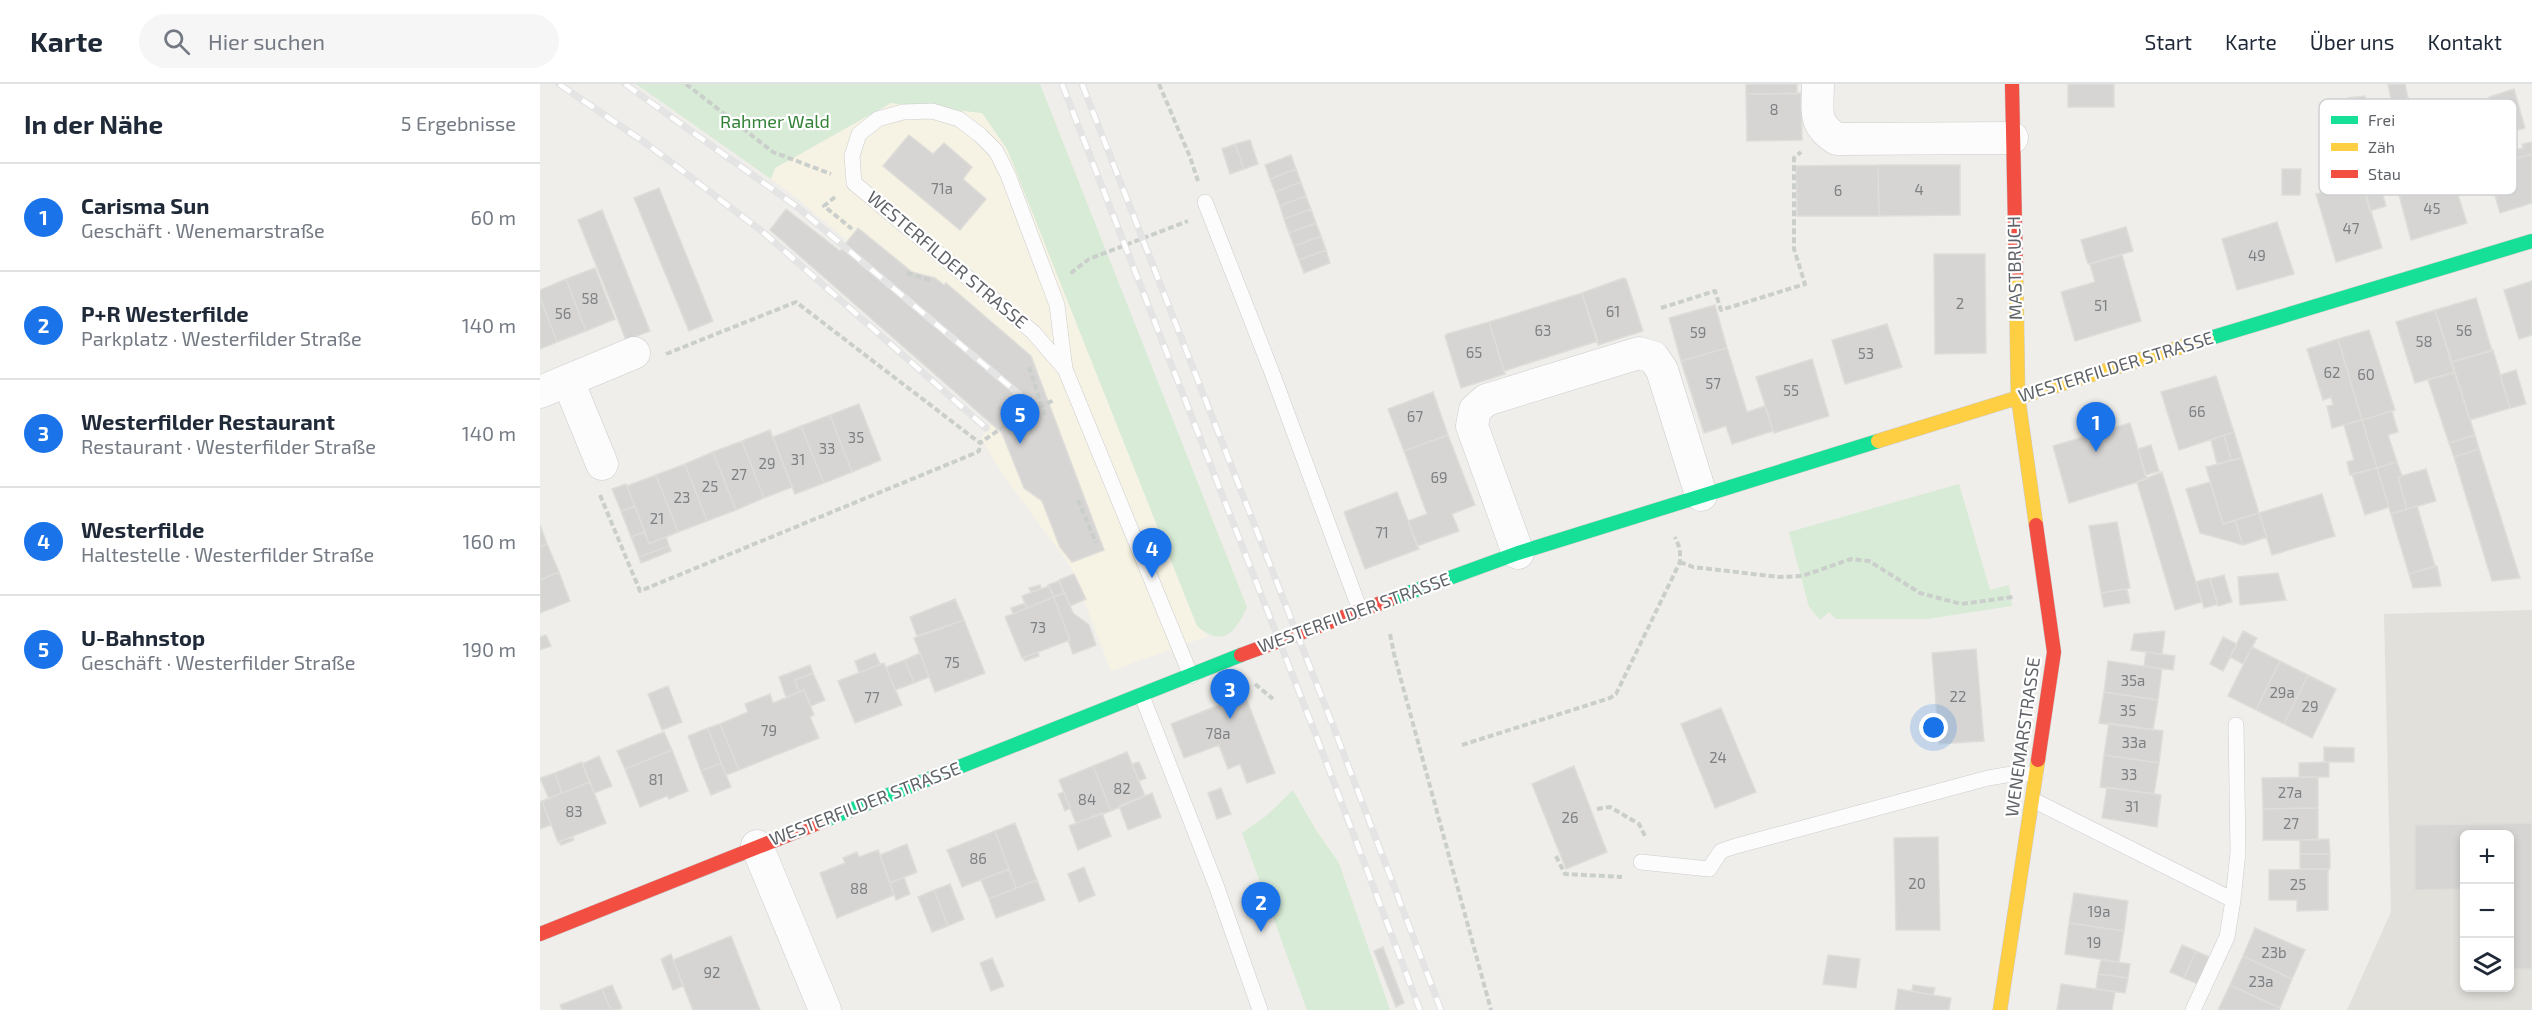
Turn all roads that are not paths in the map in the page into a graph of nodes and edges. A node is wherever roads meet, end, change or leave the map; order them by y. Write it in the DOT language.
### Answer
graph roads {
  1 [pos="1818,84"];
  2 [pos="2012,84"];
  3 [pos="2012,138"];
  4 [pos="1205,202"];
  5 [pos="2532,241"];
  6 [pos="634,353"];
  7 [pos="1065,369"];
  8 [pos="554,386"];
  9 [pos="2018,398"];
  10 [pos="600,476"];
  11 [pos="1701,495"];
  12 [pos="1518,553"];
  13 [pos="1360,610"];
  14 [pos="1191,676"];
  15 [pos="1142,696"];
  16 [pos="2236,725"];
  17 [pos="2036,774"];
  18 [pos="2033,800"];
  19 [pos="757,846"];
  20 [pos="1641,862"];
  21 [pos="2233,900"];
  22 [pos="540,934"];
  23 [pos="825,1010"];
  24 [pos="1260,1010"];
  25 [pos="2000,1010"];
  26 [pos="2193,1010"];
  1 -- 3 [label="street"];
  2 -- 3 [label="street, MASTBRUCH"];
  3 -- 9 [label="street, MASTBRUCH"];
  4 -- 13 [label="lane"];
  5 -- 9 [label="street, WESTERFILDER STRASSE"];
  6 -- 8 [label="street"];
  7 -- 7 [label="lane, WESTERFILDER STRASSE"];
  7 -- 14 [label="lane, WESTERFILDER STRASSE"];
  8 -- 10 [label="street"];
  9 -- 11 [label="street, WESTERFILDER STRASSE"];
  9 -- 17 [label="street, WENEMARSTRASSE"];
  11 -- 12 [label="street, WESTERFILDER STRASSE"];
  11 -- 12 [label="street"];
  12 -- 13 [label="street, WESTERFILDER STRASSE"];
  13 -- 14 [label="street, WESTERFILDER STRASSE"];
  14 -- 15 [label="street, WESTERFILDER STRASSE"];
  15 -- 19 [label="street, WESTERFILDER STRASSE"];
  15 -- 24 [label="lane"];
  16 -- 21 [label="lane"];
  17 -- 18 [label="street, WENEMARSTRASSE"];
  17 -- 20 [label="lane"];
  18 -- 21 [label="lane"];
  18 -- 25 [label="street, WENEMARSTRASSE"];
  19 -- 22 [label="street, WESTERFILDER STRASSE"];
  19 -- 23 [label="street"];
  21 -- 26 [label="lane"];
}
